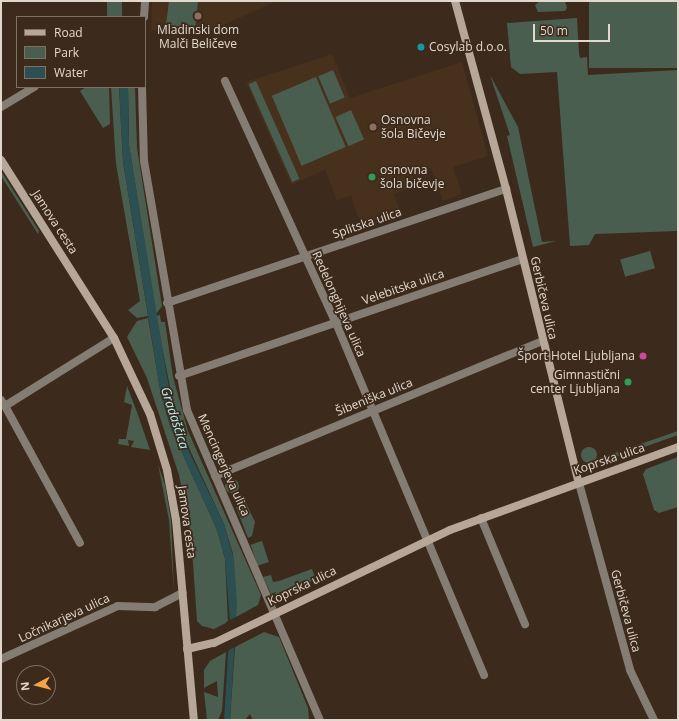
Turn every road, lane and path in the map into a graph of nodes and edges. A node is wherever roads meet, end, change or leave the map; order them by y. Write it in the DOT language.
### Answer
graph roads {
  1 [pos="145,1"];
  2 [pos="454,1"];
  3 [pos="144,16"];
  4 [pos="225,81"];
  5 [pos="32,88"];
  6 [pos="142,88"];
  7 [pos="1,107"];
  8 [pos="1,160"];
  9 [pos="506,188"];
  10 [pos="305,257"];
  11 [pos="522,259"];
  12 [pos="167,303"];
  13 [pos="336,323"];
  14 [pos="114,338"];
  15 [pos="542,341"];
  16 [pos="179,376"];
  17 [pos="3,403"];
  18 [pos="373,410"];
  19 [pos="678,447"];
  20 [pos="215,476"];
  21 [pos="579,482"];
  22 [pos="481,518"];
  23 [pos="427,539"];
  24 [pos="80,543"];
  25 [pos="183,592"];
  26 [pos="275,613"];
  27 [pos="525,624"];
  28 [pos="187,649"];
  29 [pos="1,659"];
  30 [pos="484,675"];
  31 [pos="194,720"];
  32 [pos="320,720"];
  33 [pos="654,720"];
  1 -- 3 [label="street"];
  2 -- 9 [label="street, Gerbičeva ulica"];
  4 -- 10 [label="street, Redelonghijeva ulica"];
  5 -- 7 [label="street"];
  6 -- 12 [label="street, Mencingerjeva ulica"];
  8 -- 14 [label="street, Jamova cesta"];
  9 -- 10 [label="street, Splitska ulica"];
  9 -- 11 [label="street, Gerbičeva ulica"];
  10 -- 12 [label="street, Splitska ulica"];
  10 -- 13 [label="street, Redelonghijeva ulica"];
  11 -- 13 [label="street, Velebitska ulica"];
  11 -- 15 [label="street, Gerbičeva ulica"];
  12 -- 16 [label="street, Mencingerjeva ulica"];
  13 -- 16 [label="street, Velebitska ulica"];
  13 -- 18 [label="street, Redelonghijeva ulica"];
  14 -- 17 [label="street"];
  14 -- 25 [label="street, Jamova cesta"];
  15 -- 18 [label="street, Šibeniška ulica"];
  15 -- 21 [label="street, Gerbičeva ulica"];
  16 -- 20 [label="street, Mencingerjeva ulica"];
  17 -- 24 [label="street"];
  18 -- 20 [label="street, Šibeniška ulica"];
  18 -- 23 [label="street, Redelonghijeva ulica"];
  19 -- 21 [label="street, Koprska ulica"];
  20 -- 26 [label="street, Mencingerjeva ulica"];
  21 -- 22 [label="street, Koprska ulica"];
  21 -- 33 [label="street, Gerbičeva ulica"];
  22 -- 23 [label="street, Koprska ulica"];
  22 -- 27 [label="street"];
  23 -- 26 [label="street, Koprska ulica"];
  23 -- 30 [label="street"];
  25 -- 28 [label="street, Jamova cesta"];
  25 -- 29 [label="street, Ločnikarjeva ulica"];
  26 -- 28 [label="street, Koprska ulica"];
  26 -- 32 [label="street, Mencingerjeva ulica"];
  28 -- 31 [label="street, Jamova cesta"];
}
